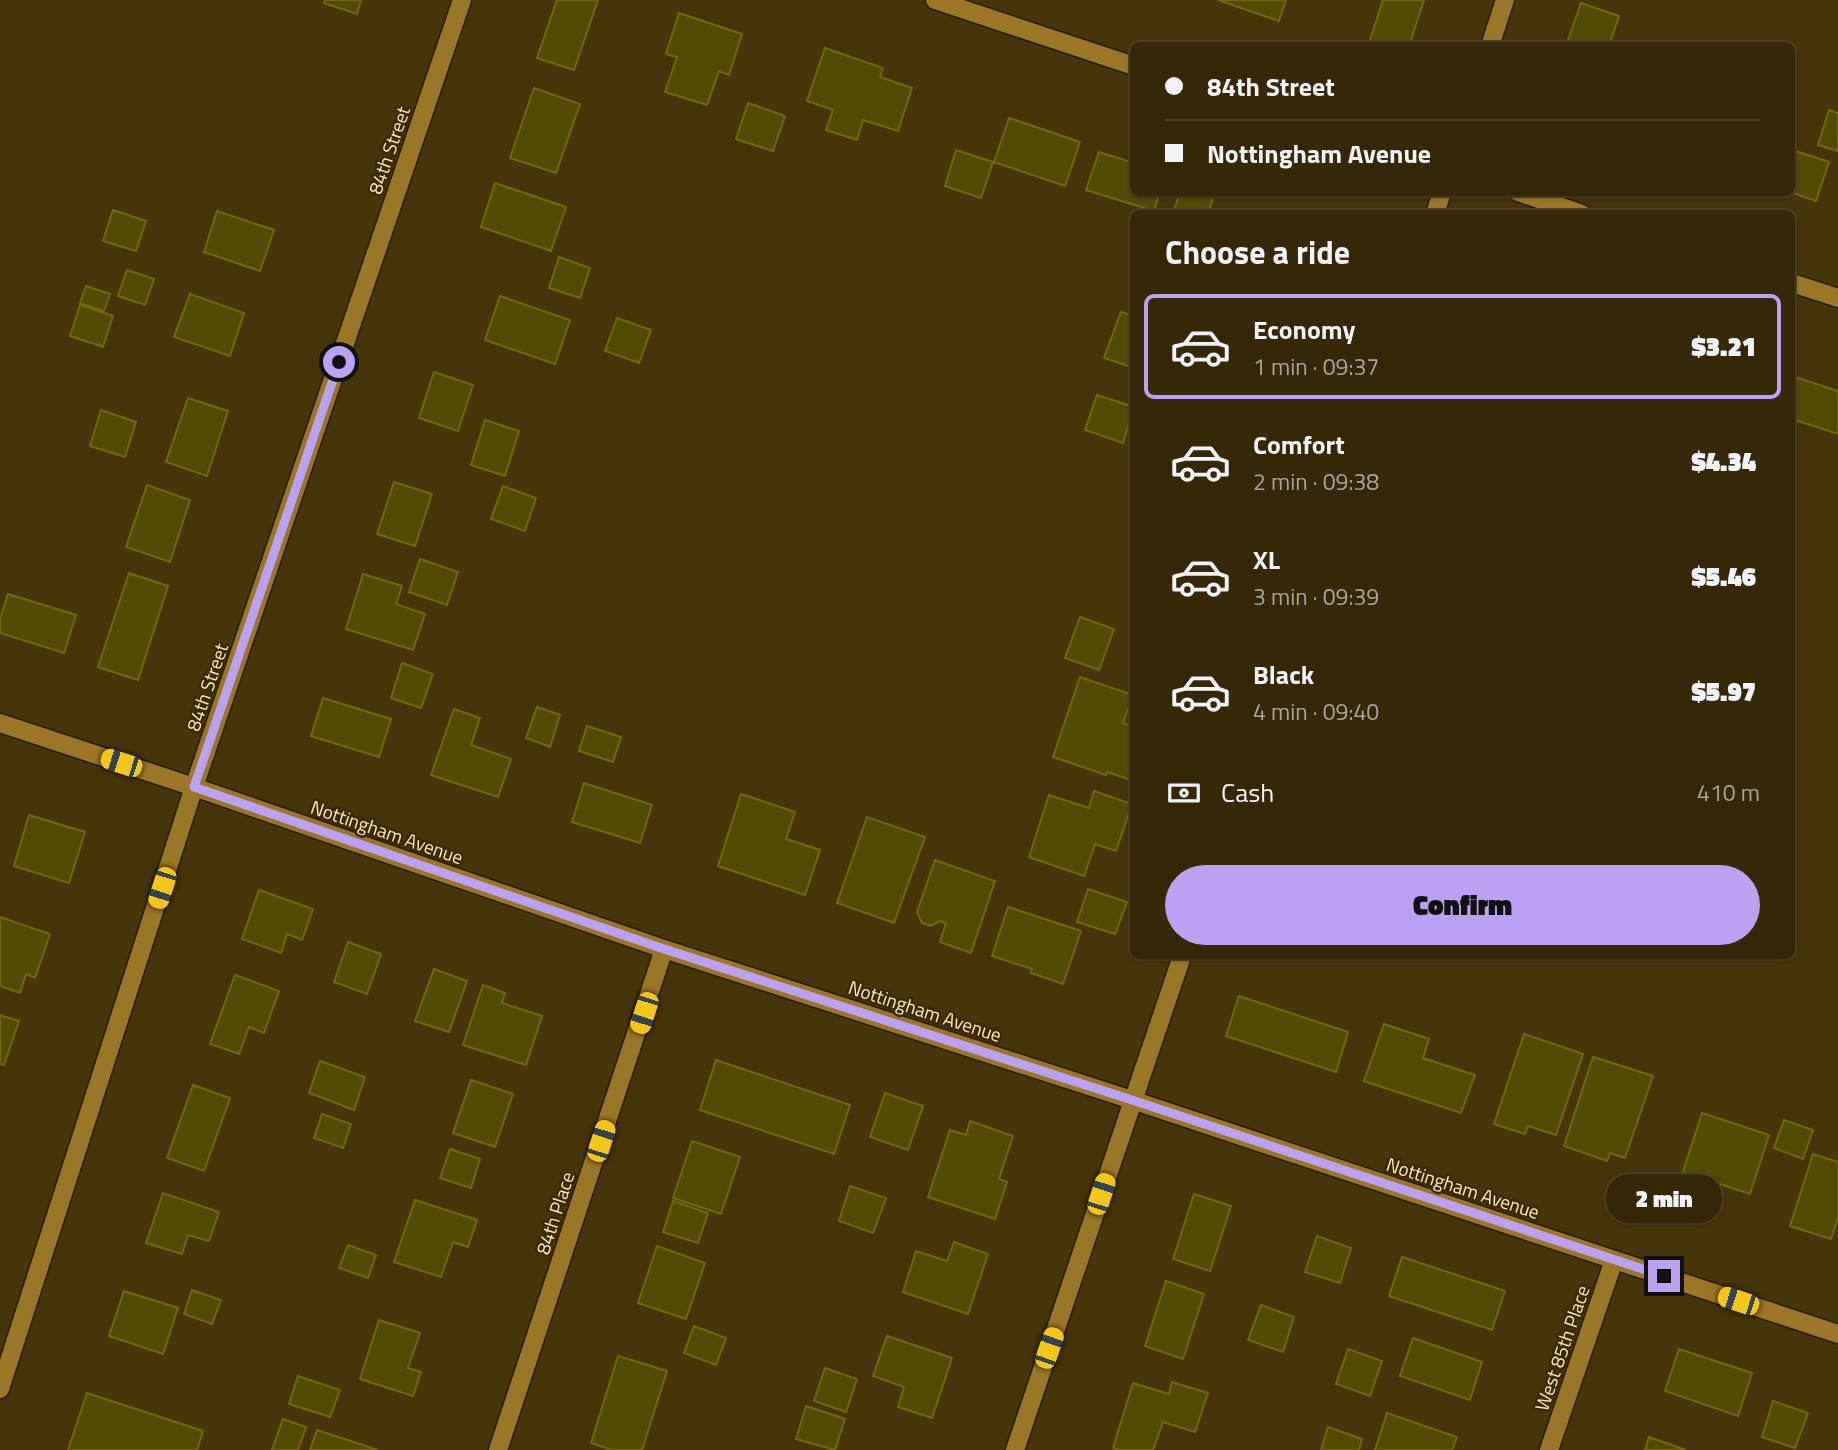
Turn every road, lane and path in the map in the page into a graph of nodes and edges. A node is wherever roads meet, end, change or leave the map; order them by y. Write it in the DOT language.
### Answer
graph roads {
  1 [pos="462,0"];
  2 [pos="935,0"];
  3 [pos="1505,0"];
  4 [pos="1491,42"];
  5 [pos="1130,65"];
  6 [pos="1530,196"];
  7 [pos="1570,210"];
  8 [pos="1795,284"];
  9 [pos="1838,298"];
  10 [pos="0,723"];
  11 [pos="194,787"];
  12 [pos="664,949"];
  13 [pos="1181,959"];
  14 [pos="1132,1100"];
  15 [pos="1614,1260"];
  16 [pos="1838,1334"];
  17 [pos="0,1390"];
  18 [pos="498,1450"];
  19 [pos="1015,1450"];
  20 [pos="1549,1450"];
  1 -- 11 [label="street, 84th Street"];
  2 -- 5 [label="street"];
  3 -- 4 [label="street"];
  6 -- 7 [label="street"];
  8 -- 9 [label="street"];
  10 -- 11 [label="street, Nottingham Avenue"];
  11 -- 12 [label="street, Nottingham Avenue"];
  11 -- 17 [label="street, 84th Street"];
  12 -- 14 [label="street, Nottingham Avenue"];
  12 -- 18 [label="street, 84th Place"];
  13 -- 14 [label="street"];
  14 -- 15 [label="street, Nottingham Avenue"];
  14 -- 19 [label="street"];
  15 -- 16 [label="street, Nottingham Avenue"];
  15 -- 20 [label="street, West 85th Place"];
}
